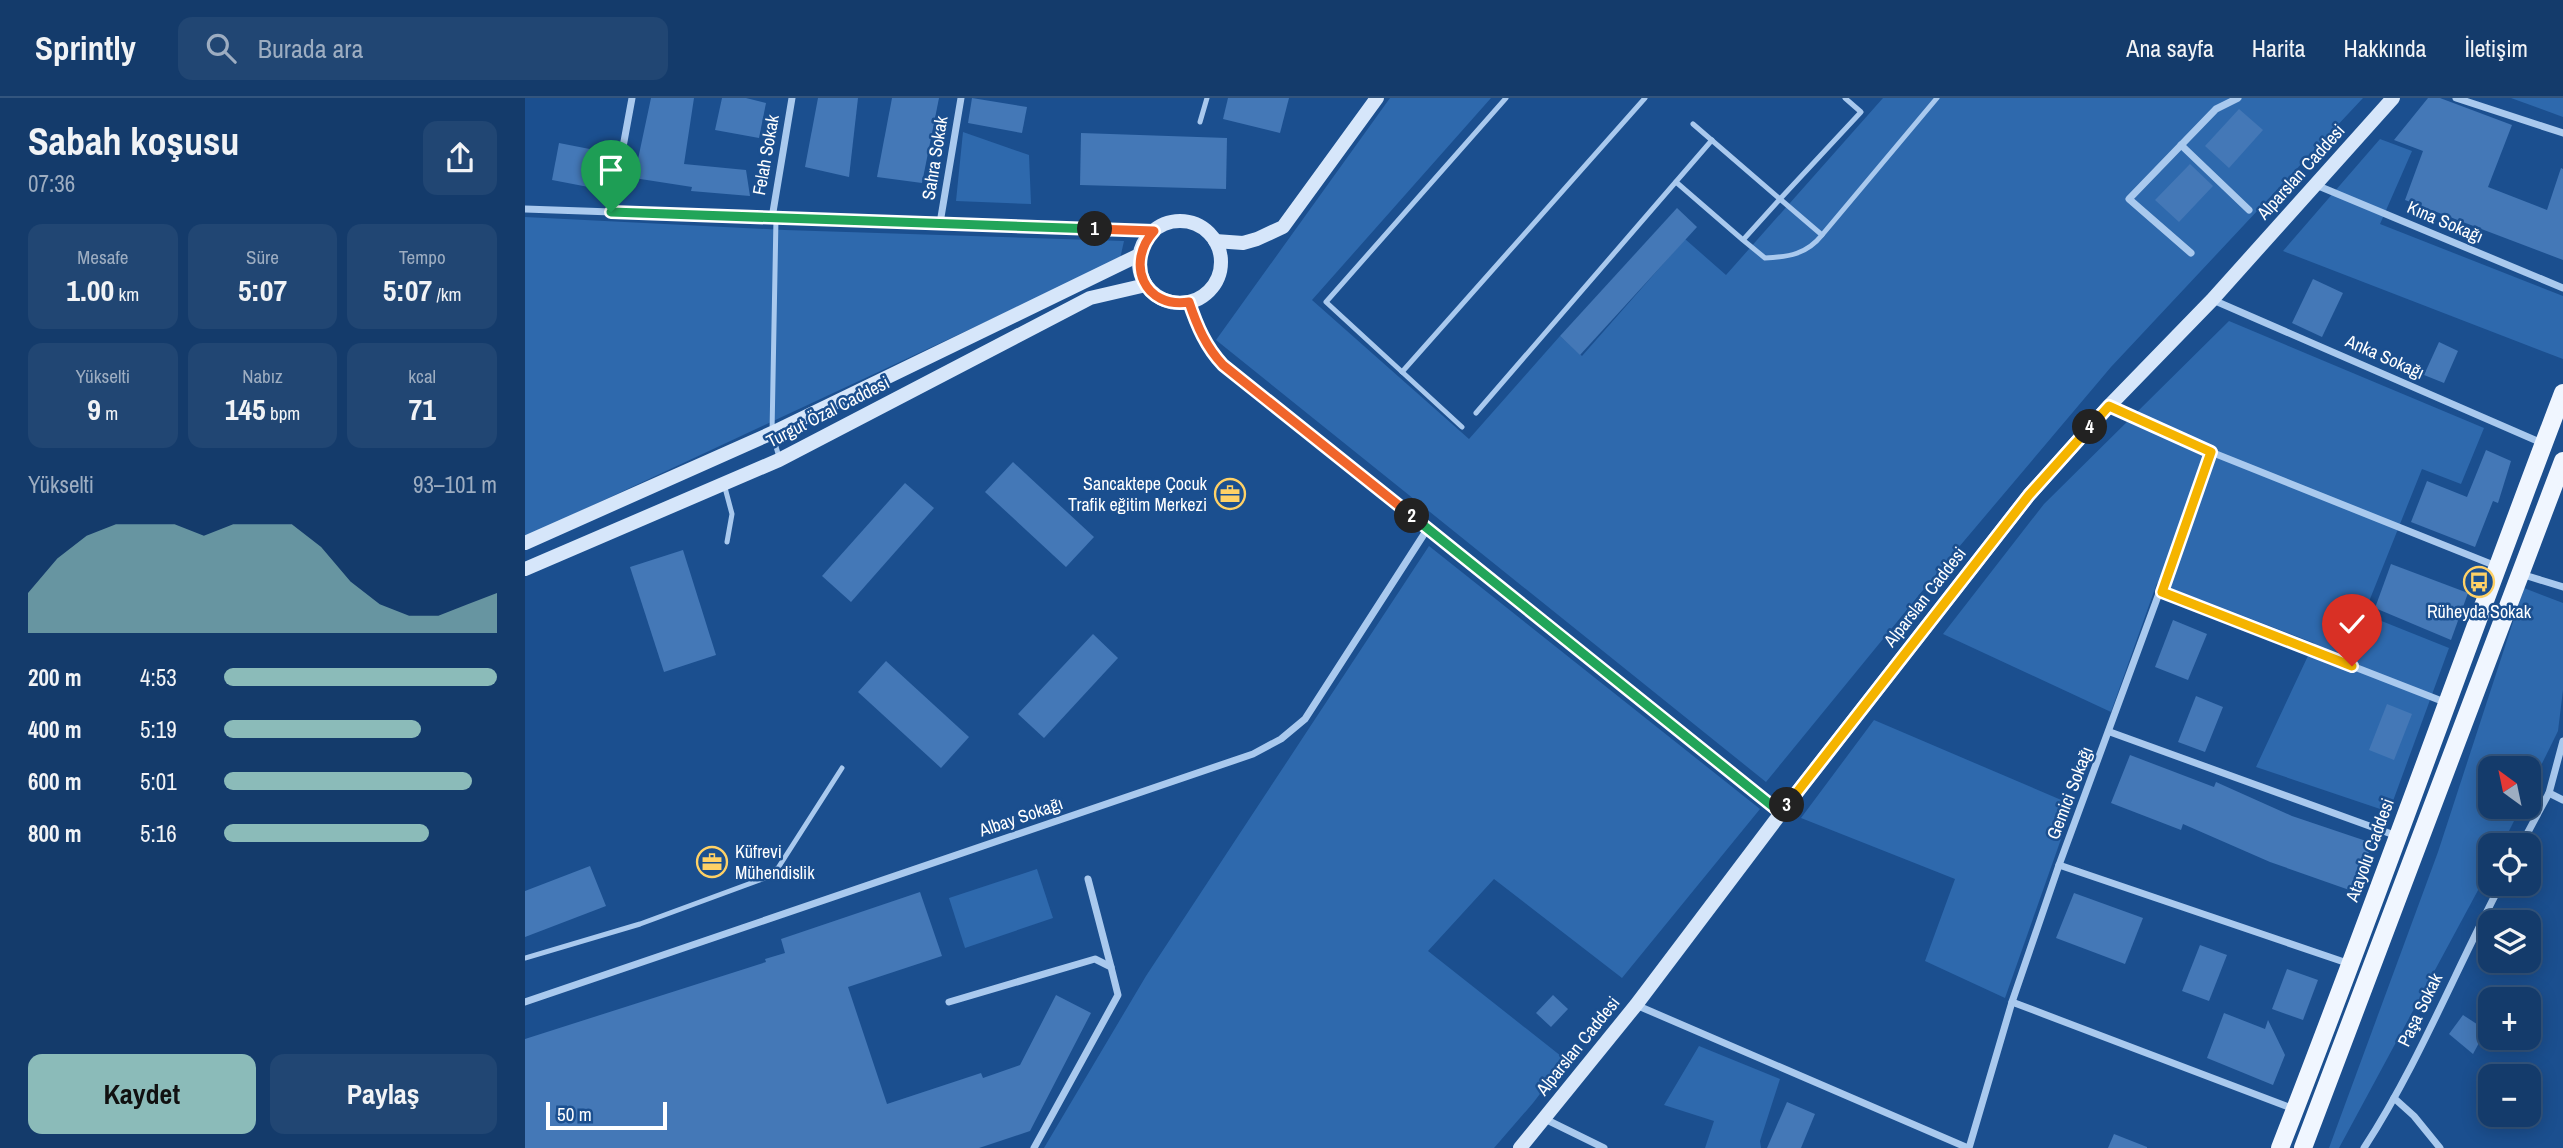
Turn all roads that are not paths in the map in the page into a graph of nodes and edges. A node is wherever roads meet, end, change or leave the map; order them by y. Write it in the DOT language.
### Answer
graph roads {
  1 [pos="632,98"];
  2 [pos="792,98"];
  3 [pos="961,98"];
  4 [pos="1207,98"];
  5 [pos="1377,98"];
  6 [pos="1506,98"];
  7 [pos="1646,98"];
  8 [pos="1845,98"];
  9 [pos="1937,98"];
  10 [pos="2238,98"];
  11 [pos="2393,98"];
  12 [pos="2456,98"];
  13 [pos="1200,122"];
  14 [pos="1693,124"];
  15 [pos="2563,133"];
  16 [pos="1712,140"];
  17 [pos="2181,145"];
  18 [pos="1676,182"];
  19 [pos="2315,185"];
  20 [pos="1780,199"];
  21 [pos="525,209"];
  22 [pos="2249,209"];
  23 [pos="611,212"];
  24 [pos="774,218"];
  25 [pos="940,223"];
  26 [pos="1154,231"];
  27 [pos="1822,234"];
  28 [pos="1743,240"];
  29 [pos="1215,241"];
  30 [pos="2192,253"];
  31 [pos="1139,254"];
  32 [pos="1146,285"];
  33 [pos="2563,288"];
  34 [pos="2212,300"];
  35 [pos="1189,302"];
  36 [pos="1402,372"];
  37 [pos="2563,393"];
  38 [pos="2109,406"];
  39 [pos="1476,413"];
  40 [pos="1462,427"];
  41 [pos="772,433"];
  42 [pos="2544,443"];
  43 [pos="2211,452"];
  44 [pos="779,460"];
  45 [pos="2563,461"];
  46 [pos="724,484"];
  47 [pos="1428,528"];
  48 [pos="727,542"];
  49 [pos="525,543"];
  50 [pos="2496,566"];
  51 [pos="525,569"];
  52 [pos="2520,573"];
  53 [pos="2563,587"];
  54 [pos="2162,592"];
  55 [pos="2447,703"];
  56 [pos="2110,732"];
  57 [pos="2563,741"];
  58 [pos="842,768"];
  59 [pos="2549,793"];
  60 [pos="2563,800"];
  61 [pos="1781,813"];
  62 [pos="2527,833"];
  63 [pos="2398,836"];
  64 [pos="2059,865"];
  65 [pos="1088,878"];
  66 [pos="2495,896"];
  67 [pos="525,958"];
  68 [pos="2351,964"];
  69 [pos="1111,967"];
  70 [pos="525,1002"];
  71 [pos="949,1002"];
  72 [pos="2012,1002"];
  73 [pos="1636,1005"];
  74 [pos="2394,1098"];
  75 [pos="2295,1109"];
  76 [pos="1545,1119"];
  77 [pos="1034,1148"];
  78 [pos="1520,1148"];
  79 [pos="1604,1148"];
  80 [pos="1969,1148"];
  81 [pos="2280,1148"];
  82 [pos="2303,1148"];
  83 [pos="2364,1148"];
  84 [pos="2440,1148"];
  1 -- 23 [label="street"];
  2 -- 24 [label="street, Felah Sokak"];
  3 -- 25 [label="street, Sahra Sokak"];
  4 -- 13 [label="lane"];
  5 -- 29 [label="street"];
  6 -- 36 [label="lane"];
  7 -- 36 [label="lane"];
  8 -- 20 [label="lane"];
  9 -- 27 [label="lane"];
  10 -- 17 [label="street"];
  11 -- 19 [label="street, Alparslan Caddesi"];
  12 -- 15 [label="street"];
  14 -- 16 [label="lane"];
  16 -- 18 [label="lane"];
  16 -- 20 [label="lane"];
  17 -- 22 [label="street"];
  17 -- 30 [label="street"];
  18 -- 28 [label="lane"];
  18 -- 39 [label="lane"];
  19 -- 33 [label="street, Kına Sokağı"];
  19 -- 34 [label="street, Alparslan Caddesi"];
  20 -- 27 [label="lane"];
  20 -- 28 [label="lane"];
  21 -- 23 [label="street"];
  23 -- 24 [label="street"];
  24 -- 25 [label="street"];
  24 -- 41 [label="lane"];
  25 -- 26 [label="street"];
  26 -- 29 [label="street"];
  26 -- 31 [label="street"];
  27 -- 28 [label="lane"];
  29 -- 35 [label="street"];
  31 -- 32 [label="street"];
  31 -- 41 [label="street, Turgut Özal Caddesi"];
  32 -- 35 [label="street"];
  32 -- 44 [label="street, Turgut Özal Caddesi"];
  34 -- 38 [label="street, Alparslan Caddesi"];
  34 -- 42 [label="street, Anka Sokağı"];
  35 -- 47 [label="street"];
  36 -- 40 [label="lane"];
  37 -- 42 [label="main road, Atayolu Caddesi"];
  38 -- 43 [label="street"];
  38 -- 61 [label="street, Alparslan Caddesi"];
  41 -- 44 [label="lane"];
  41 -- 49 [label="street, Turgut Özal Caddesi"];
  42 -- 50 [label="main road, Atayolu Caddesi"];
  43 -- 50 [label="street"];
  43 -- 54 [label="street, Gemici Sokağı"];
  44 -- 46 [label="street, Turgut Özal Caddesi"];
  45 -- 52 [label="main road"];
  46 -- 48 [label="lane"];
  46 -- 51 [label="street, Turgut Özal Caddesi"];
  47 -- 61 [label="street"];
  47 -- 70 [label="street, Albay Sokağı"];
  50 -- 52 [label="street"];
  50 -- 55 [label="main road, Atayolu Caddesi"];
  52 -- 53 [label="street"];
  52 -- 82 [label="main road"];
  54 -- 55 [label="street"];
  54 -- 56 [label="street, Gemici Sokağı"];
  55 -- 63 [label="main road, Atayolu Caddesi"];
  56 -- 63 [label="street"];
  56 -- 64 [label="street, Gemici Sokağı"];
  57 -- 59 [label="street"];
  58 -- 67 [label="lane"];
  59 -- 60 [label="street"];
  59 -- 62 [label="street"];
  61 -- 73 [label="street, Alparslan Caddesi"];
  63 -- 68 [label="main road, Atayolu Caddesi"];
  64 -- 68 [label="street"];
  64 -- 72 [label="street, Gemici Sokağı"];
  65 -- 69 [label="street"];
  66 -- 74 [label="street, Paşa Sokak"];
  68 -- 75 [label="main road, Atayolu Caddesi"];
  69 -- 71 [label="street"];
  69 -- 77 [label="street"];
  72 -- 75 [label="street"];
  72 -- 80 [label="street, Gemici Sokağı"];
  73 -- 76 [label="street, Alparslan Caddesi"];
  73 -- 80 [label="street"];
  74 -- 83 [label="street, Paşa Sokak"];
  74 -- 84 [label="street"];
  75 -- 81 [label="main road, Atayolu Caddesi"];
  76 -- 78 [label="street, Alparslan Caddesi"];
  76 -- 79 [label="street"];
}
